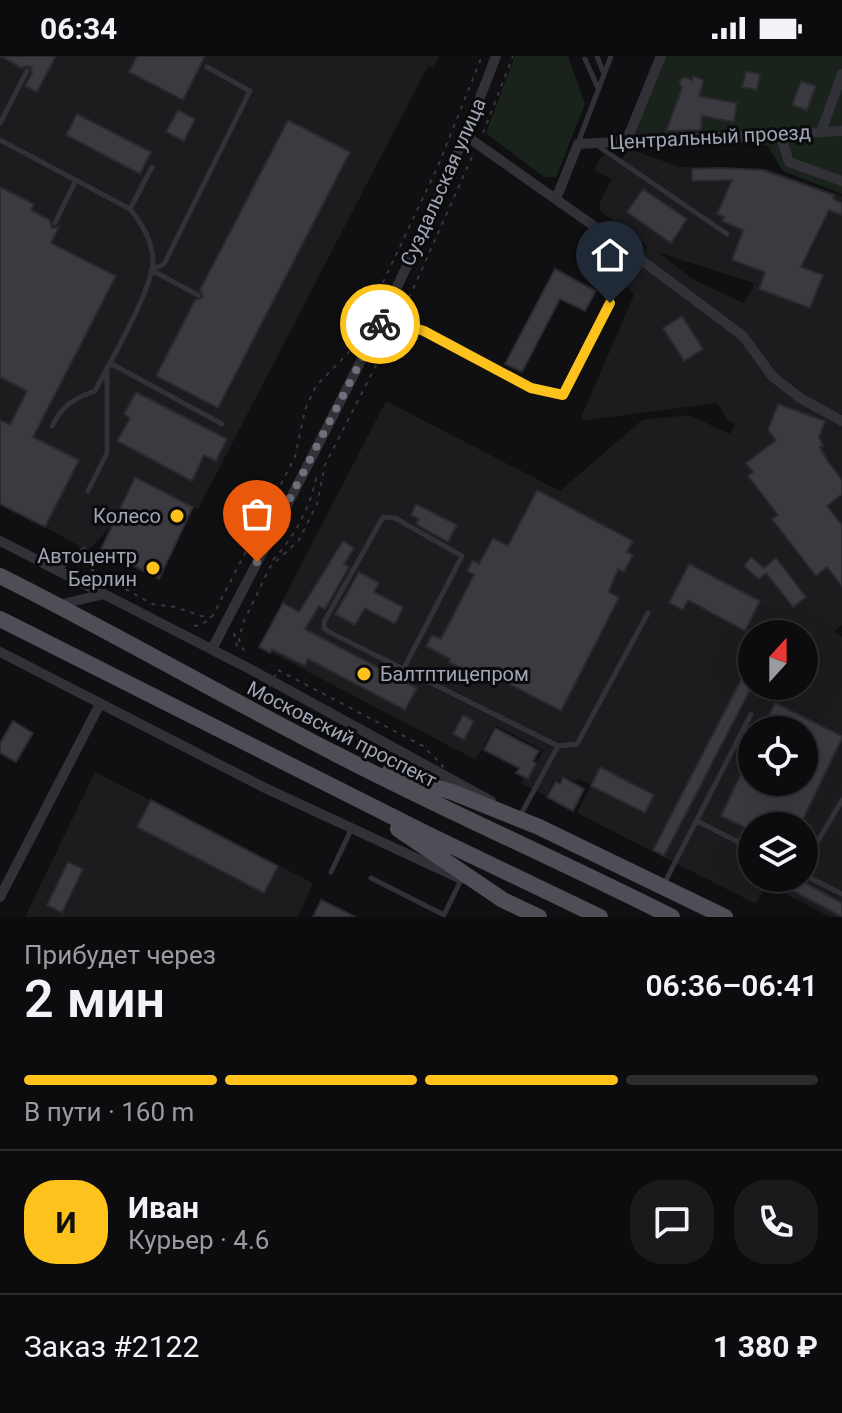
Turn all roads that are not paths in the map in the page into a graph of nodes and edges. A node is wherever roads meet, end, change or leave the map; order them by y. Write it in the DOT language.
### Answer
graph roads {
  1 [pos="496,56"];
  2 [pos="597,56"];
  3 [pos="611,56"];
  4 [pos="661,56"];
  5 [pos="585,59"];
  6 [pos="207,67"];
  7 [pos="27,71"];
  8 [pos="604,74"];
  9 [pos="842,74"];
  10 [pos="599,89"];
  11 [pos="0,123"];
  12 [pos="842,131"];
  13 [pos="821,132"];
  14 [pos="780,134"];
  15 [pos="466,136"];
  16 [pos="0,140"];
  17 [pos="626,142"];
  18 [pos="594,143"];
  19 [pos="578,144"];
  20 [pos="152,167"];
  21 [pos="76,180"];
  22 [pos="842,181"];
  23 [pos="556,199"];
  24 [pos="130,209"];
  25 [pos="55,223"];
  26 [pos="727,234"];
  27 [pos="151,270"];
  28 [pos="198,295"];
  29 [pos="610,303"];
  30 [pos="383,318"];
  31 [pos="108,366"];
  32 [pos="842,421"];
  33 [pos="222,424"];
  34 [pos="52,426"];
  35 [pos="88,491"];
  36 [pos="0,541"];
  37 [pos="84,549"];
  38 [pos="57,570"];
  39 [pos="0,576"];
  40 [pos="104,594"];
  41 [pos="58,605"];
  42 [pos="648,613"];
  43 [pos="3,622"];
  44 [pos="212,649"];
  45 [pos="0,652"];
  46 [pos="404,668"];
  47 [pos="100,704"];
  48 [pos="751,714"];
  49 [pos="558,746"];
  50 [pos="338,756"];
  51 [pos="340,790"];
  52 [pos="842,800"];
  53 [pos="519,816"];
  54 [pos="697,821"];
  55 [pos="352,827"];
  56 [pos="539,827"];
  57 [pos="818,841"];
  58 [pos="738,842"];
  59 [pos="331,872"];
  60 [pos="371,878"];
  61 [pos="462,880"];
  62 [pos="818,882"];
  63 [pos="662,888"];
  64 [pos="842,894"];
  65 [pos="0,897"];
  66 [pos="503,900"];
  67 [pos="444,916"];
  68 [pos="539,917"];
  69 [pos="600,917"];
  70 [pos="672,917"];
  71 [pos="725,917"];
  1 -- 15 [label="street, Суздальская улица"];
  2 -- 8 [label="lane"];
  3 -- 8 [label="lane"];
  4 -- 17 [label="street"];
  5 -- 10 [label="lane"];
  6 -- 27 [label="lane"];
  7 -- 11 [label="lane"];
  8 -- 10 [label="lane"];
  9 -- 13 [label="street"];
  10 -- 19 [label="lane"];
  12 -- 13 [label="street, Центральный проезд"];
  13 -- 14 [label="street, Центральный проезд"];
  14 -- 17 [label="street, Центральный проезд"];
  14 -- 22 [label="street"];
  15 -- 23 [label="street"];
  15 -- 30 [label="street, Суздальская улица"];
  16 -- 21 [label="lane"];
  17 -- 18 [label="street, Центральный проезд"];
  18 -- 19 [label="street, Центральный проезд"];
  18 -- 26 [label="lane"];
  19 -- 23 [label="street"];
  20 -- 24 [label="lane"];
  21 -- 24 [label="lane"];
  21 -- 25 [label="lane"];
  23 -- 32 [label="street"];
  24 -- 27 [label="lane"];
  27 -- 28 [label="lane"];
  27 -- 31 [label="lane"];
  29 -- 30 [label="lane"];
  30 -- 44 [label="street, Суздальская улица"];
  31 -- 33 [label="lane"];
  31 -- 34 [label="lane"];
  31 -- 35 [label="lane"];
  36 -- 38 [label="street, Московский проспект"];
  37 -- 38 [label="lane"];
  38 -- 40 [label="street, Московский проспект"];
  39 -- 41 [label="main road, Московский проспект"];
  40 -- 41 [label="street"];
  40 -- 44 [label="street, Московский проспект"];
  41 -- 50 [label="main road, Московский проспект"];
  42 -- 49 [label="lane"];
  43 -- 51 [label="main road"];
  44 -- 53 [label="street, Московский проспект"];
  45 -- 47 [label="street"];
  46 -- 46 [label="lane"];
  46 -- 49 [label="lane"];
  47 -- 55 [label="street"];
  47 -- 65 [label="street"];
  48 -- 54 [label="lane"];
  49 -- 53 [label="lane"];
  50 -- 56 [label="main road"];
  50 -- 70 [label="main road, Московский проспект"];
  51 -- 66 [label="main road"];
  51 -- 69 [label="main road"];
  52 -- 57 [label="lane"];
  53 -- 56 [label="street, Московский проспект"];
  54 -- 58 [label="lane"];
  54 -- 63 [label="lane"];
  55 -- 59 [label="lane"];
  55 -- 61 [label="street"];
  56 -- 63 [label="main road"];
  60 -- 67 [label="lane"];
  61 -- 66 [label="street"];
  61 -- 67 [label="lane"];
  62 -- 64 [label="lane"];
  63 -- 71 [label="main road"];
  66 -- 68 [label="main road"];
}
